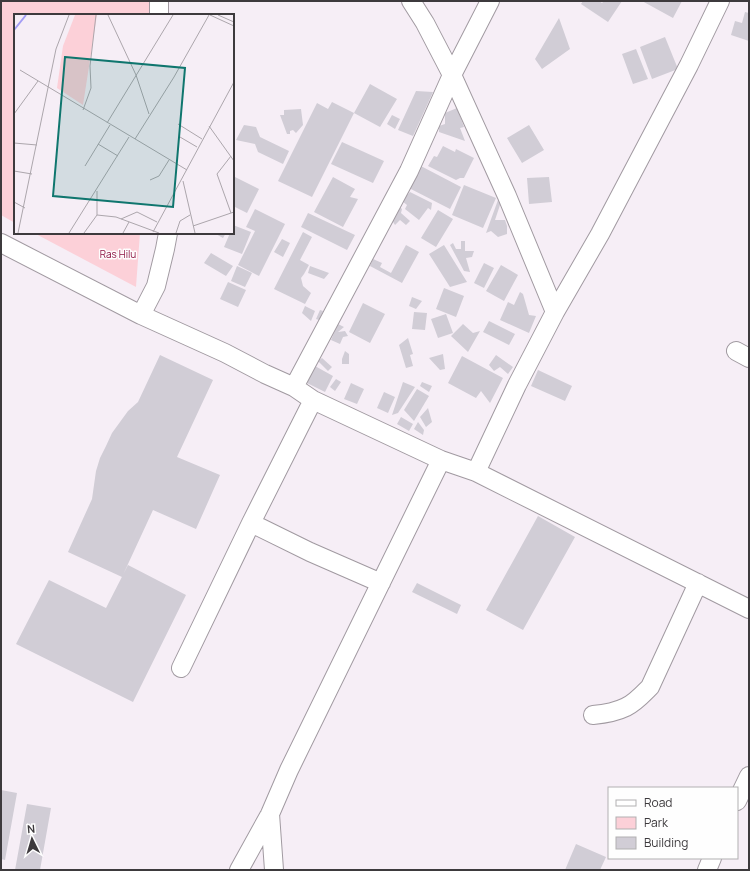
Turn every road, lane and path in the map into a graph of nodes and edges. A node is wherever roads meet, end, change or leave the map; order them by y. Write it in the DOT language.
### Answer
graph roads {
  1 [pos="159,1"];
  2 [pos="411,1"];
  3 [pos="490,1"];
  4 [pos="720,1"];
  5 [pos="159,14"];
  6 [pos="452,75"];
  7 [pos="168,234"];
  8 [pos="1,243"];
  9 [pos="555,312"];
  10 [pos="141,315"];
  11 [pos="294,386"];
  12 [pos="313,400"];
  13 [pos="441,460"];
  14 [pos="476,472"];
  15 [pos="251,523"];
  16 [pos="381,583"];
  17 [pos="698,583"];
  18 [pos="749,609"];
  19 [pos="181,668"];
  20 [pos="593,715"];
  21 [pos="749,776"];
  22 [pos="738,799"];
  23 [pos="270,814"];
  24 [pos="712,859"];
  25 [pos="239,870"];
  26 [pos="274,870"];
  27 [pos="707,870"];
  1 -- 5 [label="street"];
  2 -- 6 [label="street"];
  3 -- 6 [label="street"];
  4 -- 9 [label="street"];
  6 -- 9 [label="street"];
  6 -- 11 [label="street"];
  7 -- 10 [label="street"];
  8 -- 10 [label="street"];
  9 -- 14 [label="street"];
  10 -- 11 [label="street"];
  11 -- 12 [label="street"];
  12 -- 13 [label="street"];
  12 -- 15 [label="street"];
  13 -- 14 [label="street"];
  13 -- 16 [label="street"];
  14 -- 17 [label="street"];
  15 -- 16 [label="street"];
  15 -- 19 [label="street"];
  16 -- 23 [label="street"];
  17 -- 18 [label="street"];
  17 -- 20 [label="street"];
  21 -- 22 [label="street"];
  23 -- 25 [label="street"];
  23 -- 26 [label="street"];
  24 -- 27 [label="street"];
}
